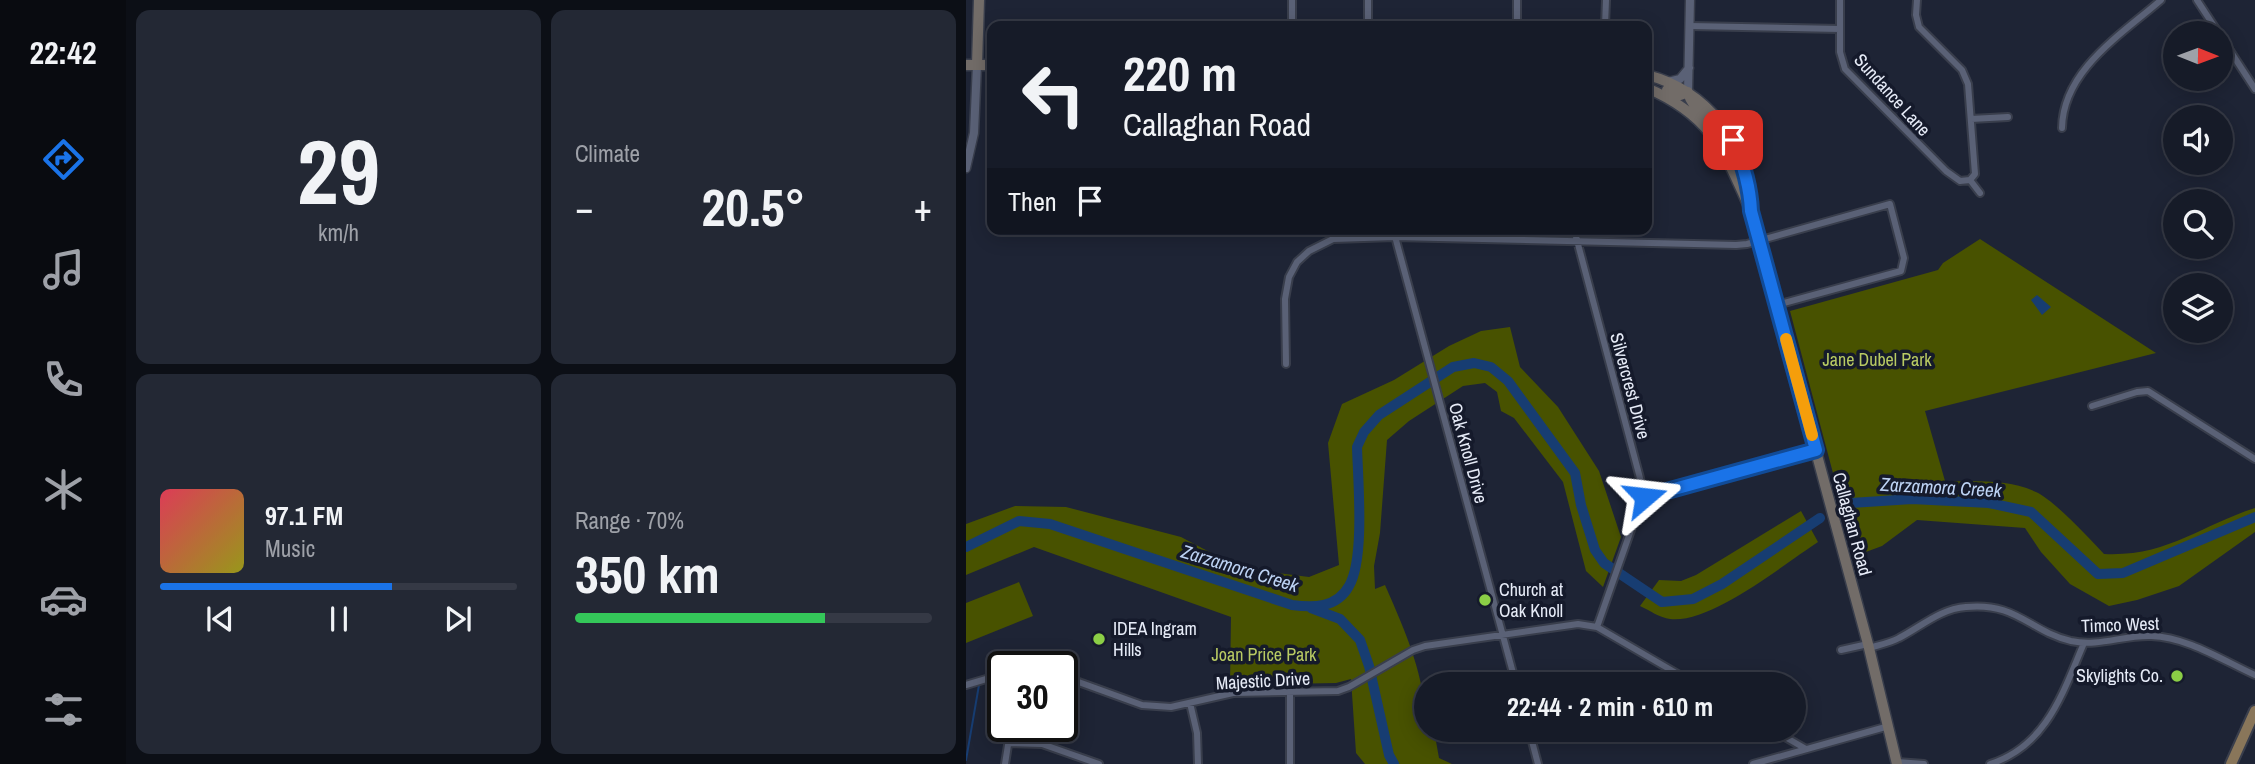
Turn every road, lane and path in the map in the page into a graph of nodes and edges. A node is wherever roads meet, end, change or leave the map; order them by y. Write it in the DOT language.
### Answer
graph roads {
  1 [pos="979,0"];
  2 [pos="1292,0"];
  3 [pos="1368,0"];
  4 [pos="1517,0"];
  5 [pos="1606,0"];
  6 [pos="1690,0"];
  7 [pos="1840,0"];
  8 [pos="1917,0"];
  9 [pos="2161,0"];
  10 [pos="2197,0"];
  11 [pos="1292,21"];
  12 [pos="1367,21"];
  13 [pos="1517,21"];
  14 [pos="1605,21"];
  15 [pos="1689,26"];
  16 [pos="1840,29"];
  17 [pos="1969,63"];
  18 [pos="972,65"];
  19 [pos="1689,68"];
  20 [pos="1962,71"];
  21 [pos="1652,77"];
  22 [pos="1668,82"];
  23 [pos="1652,84"];
  24 [pos="2255,89"];
  25 [pos="1652,91"];
  26 [pos="1688,92"];
  27 [pos="2008,117"];
  28 [pos="1971,119"];
  29 [pos="2062,128"];
  30 [pos="966,168"];
  31 [pos="1970,180"];
  32 [pos="1980,193"];
  33 [pos="1744,195"];
  34 [pos="1751,211"];
  35 [pos="1374,235"];
  36 [pos="1395,235"];
  37 [pos="1446,235"];
  38 [pos="1575,235"];
  39 [pos="1576,240"];
  40 [pos="1759,240"];
  41 [pos="1777,304"];
  42 [pos="1286,364"];
  43 [pos="2092,406"];
  44 [pos="1816,450"];
  45 [pos="2255,459"];
  46 [pos="1645,497"];
  47 [pos="1597,627"];
  48 [pos="1503,635"];
  49 [pos="2084,643"];
  50 [pos="1868,646"];
  51 [pos="1841,650"];
  52 [pos="1513,672"];
  53 [pos="1674,672"];
  54 [pos="2255,675"];
  55 [pos="987,679"];
  56 [pos="1078,682"];
  57 [pos="966,685"];
  58 [pos="1290,692"];
  59 [pos="1190,703"];
  60 [pos="2255,711"];
  61 [pos="1889,726"];
  62 [pos="1532,742"];
  63 [pos="1793,742"];
  64 [pos="1008,743"];
  65 [pos="1806,750"];
  66 [pos="1897,763"];
  67 [pos="1005,764"];
  68 [pos="1099,764"];
  69 [pos="1198,764"];
  70 [pos="1290,764"];
  71 [pos="1538,764"];
  72 [pos="1753,764"];
  73 [pos="1924,764"];
  74 [pos="1990,764"];
  75 [pos="2231,764"];
  1 -- 18 [label="main road"];
  2 -- 11 [label="street"];
  3 -- 12 [label="street"];
  4 -- 13 [label="street"];
  5 -- 14 [label="street"];
  6 -- 15 [label="street"];
  7 -- 16 [label="street, Sundance Lane"];
  8 -- 20 [label="street"];
  9 -- 29 [label="street"];
  10 -- 24 [label="street"];
  15 -- 16 [label="street"];
  15 -- 19 [label="street"];
  16 -- 31 [label="street, Sundance Lane"];
  17 -- 20 [label="street"];
  18 -- 30 [label="street"];
  19 -- 22 [label="street"];
  19 -- 26 [label="street"];
  20 -- 28 [label="street"];
  21 -- 22 [label="main road, Callaghan Road"];
  22 -- 26 [label="main road, Callaghan Road"];
  23 -- 26 [label="main road"];
  25 -- 33 [label="main road, Callaghan Road"];
  26 -- 33 [label="main road"];
  26 -- 34 [label="main road, Callaghan Road"];
  27 -- 28 [label="street"];
  28 -- 31 [label="street"];
  31 -- 32 [label="street"];
  33 -- 34 [label="main road, Callaghan Road"];
  34 -- 40 [label="main road, Callaghan Road"];
  35 -- 42 [label="street"];
  36 -- 48 [label="street, Oak Knoll Drive"];
  37 -- 39 [label="street"];
  38 -- 39 [label="street, Silvercrest Drive"];
  39 -- 40 [label="street"];
  39 -- 46 [label="street, Silvercrest Drive"];
  40 -- 41 [label="main road, Callaghan Road"];
  40 -- 41 [label="street"];
  41 -- 44 [label="main road, Callaghan Road"];
  43 -- 45 [label="street"];
  44 -- 46 [label="street"];
  44 -- 50 [label="main road, Callaghan Road"];
  46 -- 47 [label="street"];
  47 -- 48 [label="street, Majestic Drive"];
  47 -- 53 [label="street, Majestic Drive"];
  48 -- 52 [label="street, Oak Knoll Drive"];
  48 -- 58 [label="street, Majestic Drive"];
  49 -- 50 [label="street, Timco West"];
  49 -- 54 [label="street, Timco West"];
  49 -- 74 [label="street"];
  50 -- 51 [label="street, Timco West"];
  50 -- 61 [label="main road, Callaghan Road"];
  55 -- 57 [label="street"];
  56 -- 59 [label="street, Majestic Drive"];
  58 -- 59 [label="street, Majestic Drive"];
  58 -- 70 [label="street"];
  59 -- 69 [label="street"];
  60 -- 75 [label="main road"];
  61 -- 65 [label="street"];
  61 -- 66 [label="main road, Callaghan Road"];
  62 -- 71 [label="street"];
  63 -- 65 [label="street"];
  64 -- 67 [label="street"];
  64 -- 68 [label="street"];
  65 -- 72 [label="street"];
  66 -- 73 [label="street"];
}
